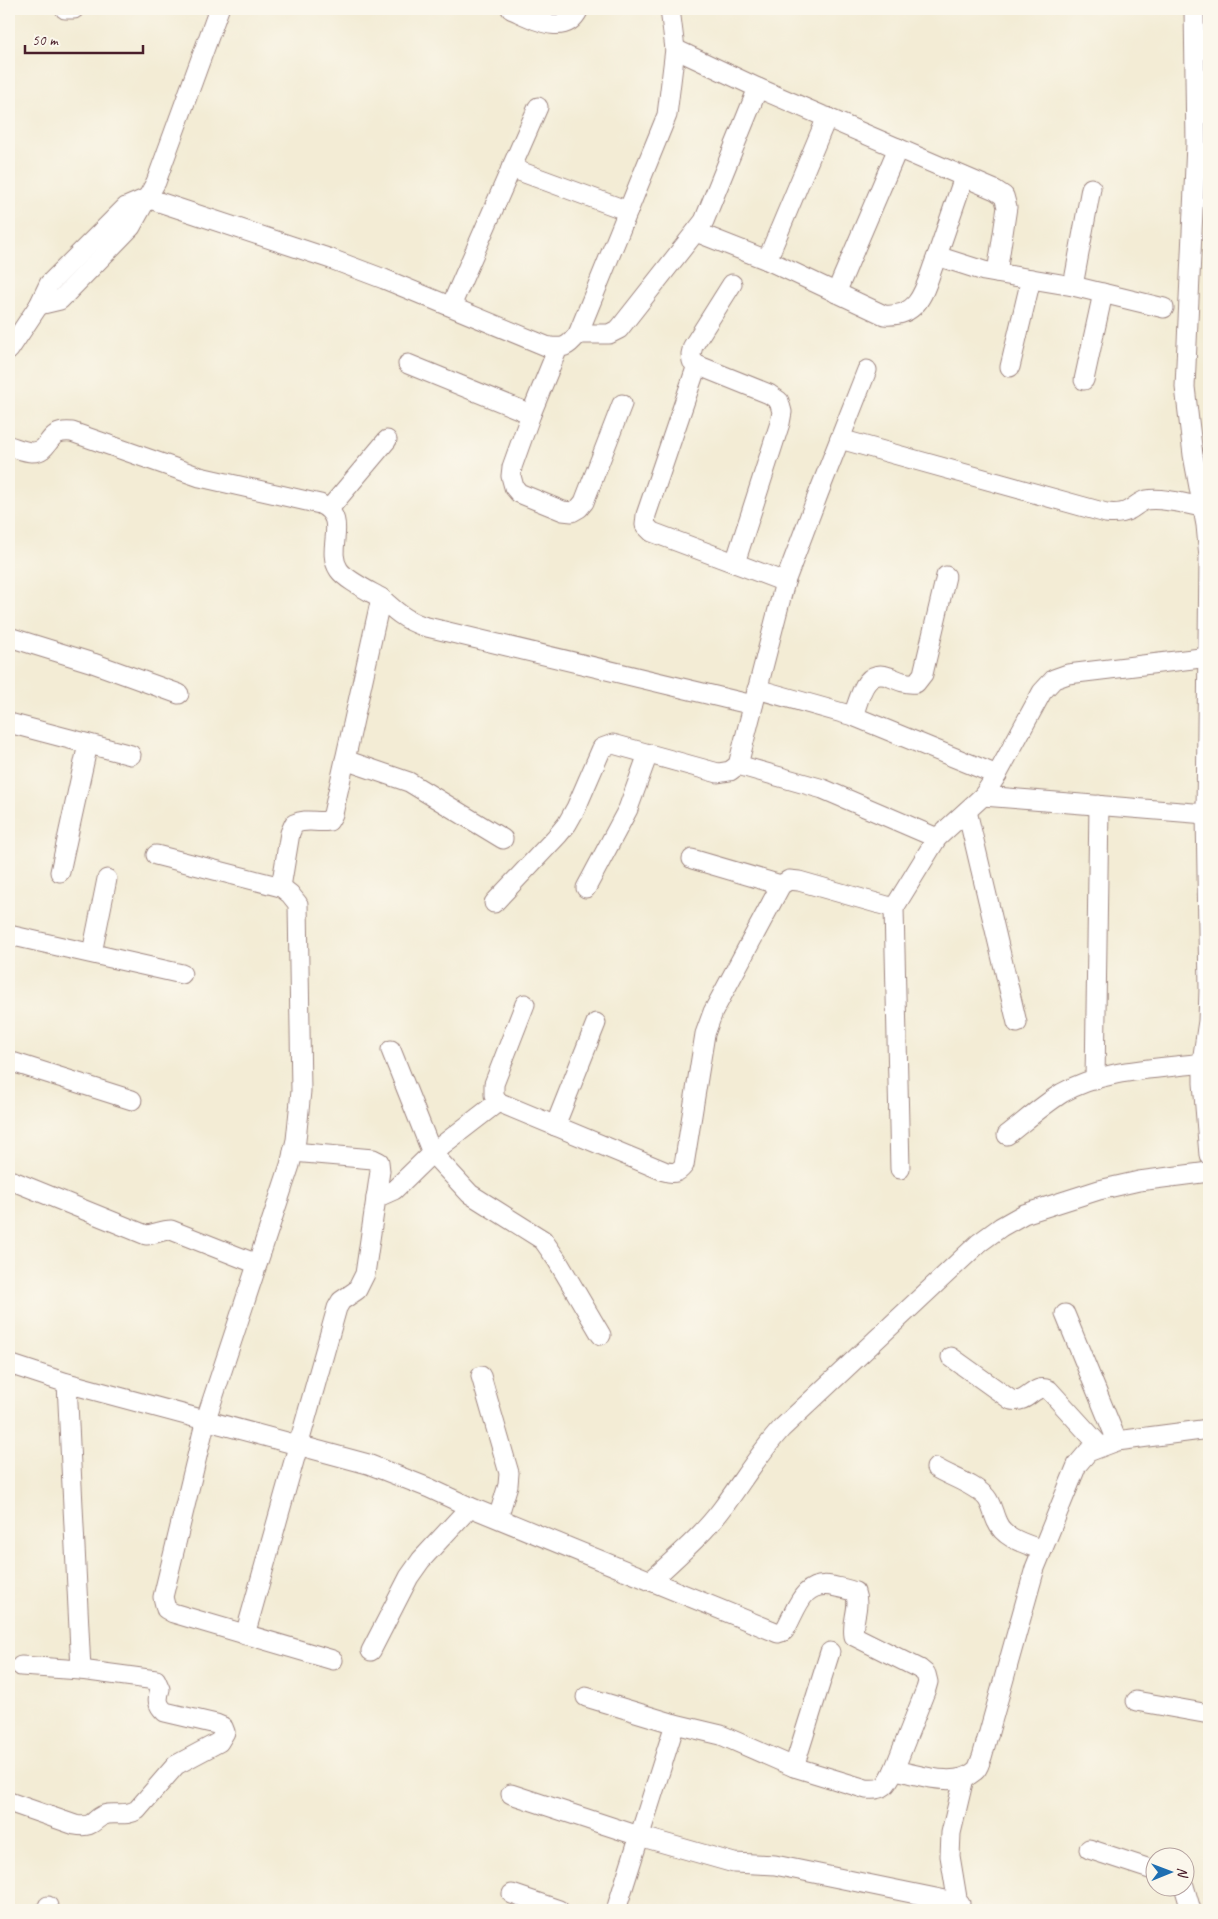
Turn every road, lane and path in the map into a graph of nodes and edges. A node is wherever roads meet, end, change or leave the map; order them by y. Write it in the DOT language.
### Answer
graph roads {
  1 [pos="65,9"];
  2 [pos="74,9"];
  3 [pos="511,9"];
  4 [pos="579,9"];
  5 [pos="670,9"];
  6 [pos="1194,9"];
  7 [pos="213,11"];
  8 [pos="675,49"];
  9 [pos="758,88"];
  10 [pos="538,106"];
  11 [pos="826,117"];
  12 [pos="898,148"];
  13 [pos="511,168"];
  14 [pos="964,177"];
  15 [pos="1091,188"];
  16 [pos="147,198"];
  17 [pos="628,211"];
  18 [pos="696,232"];
  19 [pos="937,256"];
  20 [pos="767,260"];
  21 [pos="997,273"];
  22 [pos="1032,279"];
  23 [pos="732,284"];
  24 [pos="1073,286"];
  25 [pos="836,292"];
  26 [pos="1103,293"];
  27 [pos="451,306"];
  28 [pos="1164,308"];
  29 [pos="578,334"];
  30 [pos="558,348"];
  31 [pos="9,350"];
  32 [pos="408,364"];
  33 [pos="697,365"];
  34 [pos="1010,367"];
  35 [pos="867,370"];
  36 [pos="1084,380"];
  37 [pos="622,404"];
  38 [pos="532,414"];
  39 [pos="840,439"];
  40 [pos="387,440"];
  41 [pos="9,446"];
  42 [pos="1202,507"];
  43 [pos="329,509"];
  44 [pos="735,563"];
  45 [pos="946,576"];
  46 [pos="785,582"];
  47 [pos="381,598"];
  48 [pos="9,637"];
  49 [pos="1209,657"];
  50 [pos="179,694"];
  51 [pos="755,697"];
  52 [pos="853,716"];
  53 [pos="9,723"];
  54 [pos="88,744"];
  55 [pos="648,754"];
  56 [pos="131,755"];
  57 [pos="346,760"];
  58 [pos="738,765"];
  59 [pos="997,775"];
  60 [pos="983,796"];
  61 [pos="1099,805"];
  62 [pos="967,810"];
  63 [pos="1206,814"];
  64 [pos="937,838"];
  65 [pos="503,839"];
  66 [pos="156,855"];
  67 [pos="692,859"];
  68 [pos="60,872"];
  69 [pos="107,879"];
  70 [pos="781,884"];
  71 [pos="281,886"];
  72 [pos="586,888"];
  73 [pos="494,903"];
  74 [pos="894,908"];
  75 [pos="9,935"];
  76 [pos="92,953"];
  77 [pos="182,974"];
  78 [pos="525,1004"];
  79 [pos="596,1023"];
  80 [pos="1018,1023"];
  81 [pos="391,1050"];
  82 [pos="9,1062"];
  83 [pos="1203,1063"];
  84 [pos="1095,1080"];
  85 [pos="1206,1083"];
  86 [pos="132,1100"];
  87 [pos="498,1102"];
  88 [pos="554,1126"];
  89 [pos="1007,1135"];
  90 [pos="293,1152"];
  91 [pos="432,1153"];
  92 [pos="1209,1155"];
  93 [pos="900,1169"];
  94 [pos="1209,1172"];
  95 [pos="13,1182"];
  96 [pos="376,1198"];
  97 [pos="257,1264"];
  98 [pos="1065,1314"];
  99 [pos="600,1335"];
  100 [pos="950,1357"];
  101 [pos="9,1364"];
  102 [pos="482,1376"];
  103 [pos="67,1382"];
  104 [pos="206,1420"];
  105 [pos="1209,1429"];
  106 [pos="1109,1443"];
  107 [pos="298,1444"];
  108 [pos="936,1468"];
  109 [pos="470,1507"];
  110 [pos="498,1518"];
  111 [pos="1042,1550"];
  112 [pos="651,1580"];
  113 [pos="245,1635"];
  114 [pos="371,1651"];
  115 [pos="830,1652"];
  116 [pos="333,1660"];
  117 [pos="21,1666"];
  118 [pos="81,1670"];
  119 [pos="586,1697"];
  120 [pos="1136,1701"];
  121 [pos="1209,1714"];
  122 [pos="675,1724"];
  123 [pos="794,1767"];
  124 [pos="894,1770"];
  125 [pos="964,1778"];
  126 [pos="511,1794"];
  127 [pos="9,1802"];
  128 [pos="639,1836"];
  129 [pos="1088,1849"];
  130 [pos="1146,1868"];
  131 [pos="512,1894"];
  132 [pos="1187,1896"];
  133 [pos="960,1907"];
  134 [pos="559,1910"];
  135 [pos="616,1910"];
  136 [pos="1191,1910"];
  1 -- 2 [label="street"];
  3 -- 4 [label="street"];
  5 -- 8 [label="street"];
  6 -- 42 [label="street"];
  7 -- 16 [label="street"];
  8 -- 9 [label="street"];
  8 -- 17 [label="street"];
  9 -- 11 [label="street"];
  9 -- 18 [label="street"];
  10 -- 13 [label="street"];
  11 -- 12 [label="street"];
  11 -- 20 [label="street"];
  12 -- 14 [label="street"];
  12 -- 25 [label="street"];
  13 -- 17 [label="street"];
  13 -- 27 [label="street"];
  14 -- 19 [label="street"];
  14 -- 21 [label="street"];
  15 -- 24 [label="street"];
  16 -- 27 [label="street"];
  16 -- 31 [label="street"];
  17 -- 29 [label="street"];
  18 -- 20 [label="street"];
  18 -- 29 [label="street"];
  19 -- 21 [label="street"];
  19 -- 25 [label="street"];
  20 -- 25 [label="street"];
  21 -- 22 [label="street"];
  22 -- 24 [label="street"];
  22 -- 34 [label="street"];
  23 -- 33 [label="street"];
  24 -- 26 [label="street"];
  26 -- 28 [label="street"];
  26 -- 36 [label="street"];
  27 -- 30 [label="street"];
  29 -- 30 [label="street"];
  30 -- 38 [label="street"];
  32 -- 38 [label="street"];
  33 -- 44 [label="street"];
  33 -- 44 [label="street"];
  35 -- 39 [label="street"];
  37 -- 38 [label="street"];
  39 -- 42 [label="street"];
  39 -- 46 [label="street"];
  40 -- 43 [label="street"];
  41 -- 43 [label="street"];
  42 -- 49 [label="street"];
  43 -- 47 [label="street"];
  44 -- 46 [label="street"];
  45 -- 52 [label="street"];
  46 -- 51 [label="street"];
  47 -- 51 [label="street"];
  47 -- 57 [label="street"];
  48 -- 50 [label="street"];
  49 -- 59 [label="street"];
  49 -- 63 [label="street"];
  51 -- 52 [label="street"];
  51 -- 58 [label="street"];
  52 -- 59 [label="street"];
  53 -- 54 [label="street"];
  54 -- 56 [label="street"];
  54 -- 68 [label="street"];
  55 -- 58 [label="street"];
  55 -- 72 [label="street"];
  55 -- 73 [label="street"];
  57 -- 65 [label="street"];
  57 -- 71 [label="street"];
  58 -- 64 [label="street"];
  59 -- 60 [label="street"];
  60 -- 61 [label="street"];
  60 -- 62 [label="street"];
  61 -- 63 [label="street"];
  61 -- 84 [label="street"];
  62 -- 64 [label="street"];
  62 -- 80 [label="street"];
  63 -- 83 [label="street"];
  64 -- 74 [label="street"];
  66 -- 71 [label="street"];
  67 -- 70 [label="street"];
  69 -- 76 [label="street"];
  70 -- 74 [label="street"];
  70 -- 88 [label="street"];
  71 -- 90 [label="street"];
  74 -- 93 [label="street"];
  75 -- 76 [label="street"];
  76 -- 77 [label="street"];
  78 -- 87 [label="street"];
  79 -- 88 [label="street"];
  81 -- 91 [label="street"];
  82 -- 86 [label="street"];
  83 -- 84 [label="street"];
  83 -- 85 [label="street"];
  84 -- 89 [label="street"];
  85 -- 92 [label="street"];
  87 -- 88 [label="street"];
  87 -- 91 [label="street"];
  90 -- 96 [label="street"];
  90 -- 97 [label="street"];
  91 -- 96 [label="street"];
  91 -- 99 [label="street"];
  94 -- 112 [label="street"];
  95 -- 97 [label="street"];
  96 -- 107 [label="street"];
  97 -- 104 [label="street"];
  98 -- 106 [label="street"];
  100 -- 106 [label="street"];
  101 -- 103 [label="street"];
  102 -- 110 [label="street"];
  103 -- 104 [label="street"];
  103 -- 118 [label="street"];
  104 -- 107 [label="street"];
  104 -- 113 [label="street"];
  105 -- 106 [label="street"];
  106 -- 111 [label="street"];
  107 -- 109 [label="street"];
  107 -- 113 [label="street"];
  108 -- 111 [label="street"];
  109 -- 110 [label="street"];
  109 -- 114 [label="street"];
  110 -- 112 [label="street"];
  111 -- 125 [label="street"];
  112 -- 124 [label="street"];
  113 -- 116 [label="street"];
  115 -- 123 [label="street"];
  117 -- 118 [label="street"];
  118 -- 127 [label="street"];
  119 -- 122 [label="street"];
  120 -- 121 [label="street"];
  122 -- 123 [label="street"];
  122 -- 128 [label="street"];
  123 -- 124 [label="street"];
  124 -- 125 [label="street"];
  125 -- 133 [label="street"];
  126 -- 128 [label="street"];
  128 -- 133 [label="street"];
  128 -- 135 [label="street"];
  129 -- 130 [label="street"];
  131 -- 134 [label="street"];
  132 -- 136 [label="street"];
}
